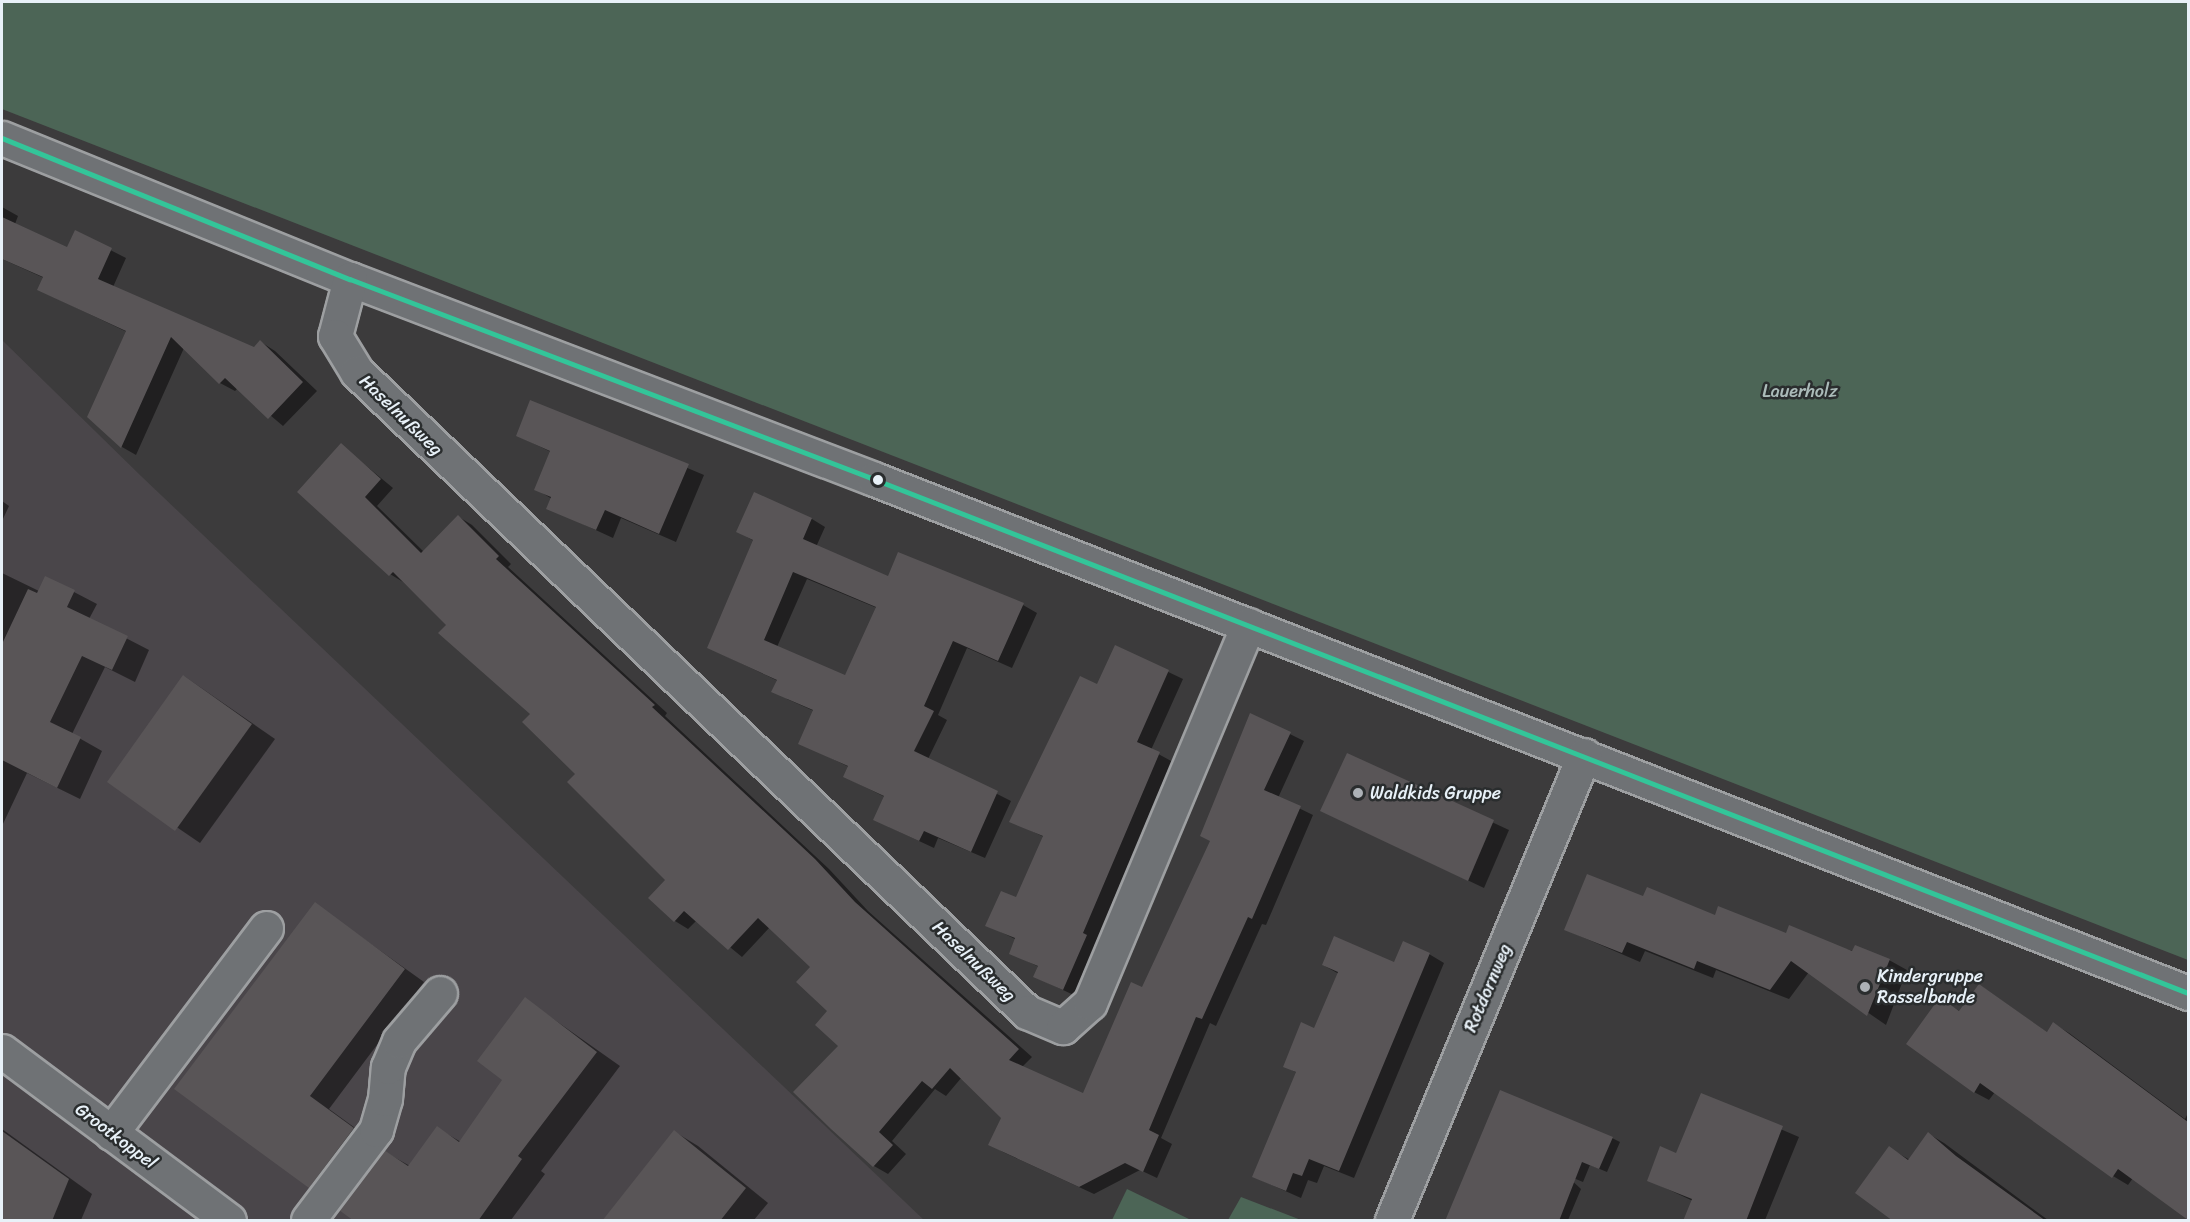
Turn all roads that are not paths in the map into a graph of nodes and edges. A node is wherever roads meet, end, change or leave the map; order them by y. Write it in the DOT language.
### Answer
graph roads {
  1 [pos="2,138"];
  2 [pos="350,279"];
  3 [pos="1248,625"];
  4 [pos="1584,755"];
  5 [pos="266,928"];
  6 [pos="440,993"];
  7 [pos="2188,993"];
  8 [pos="2,1051"];
  9 [pos="111,1133"];
  10 [pos="230,1221"];
  11 [pos="308,1221"];
  12 [pos="1392,1221"];
  1 -- 2 [label="street"];
  2 -- 3 [label="street"];
  2 -- 3 [label="street, Haselnußweg"];
  3 -- 4 [label="street"];
  4 -- 7 [label="street"];
  4 -- 12 [label="street, Rotdornweg"];
  5 -- 9 [label="street"];
  6 -- 11 [label="street"];
  8 -- 9 [label="street, Grootkoppel"];
  9 -- 10 [label="street, Grootkoppel"];
}
